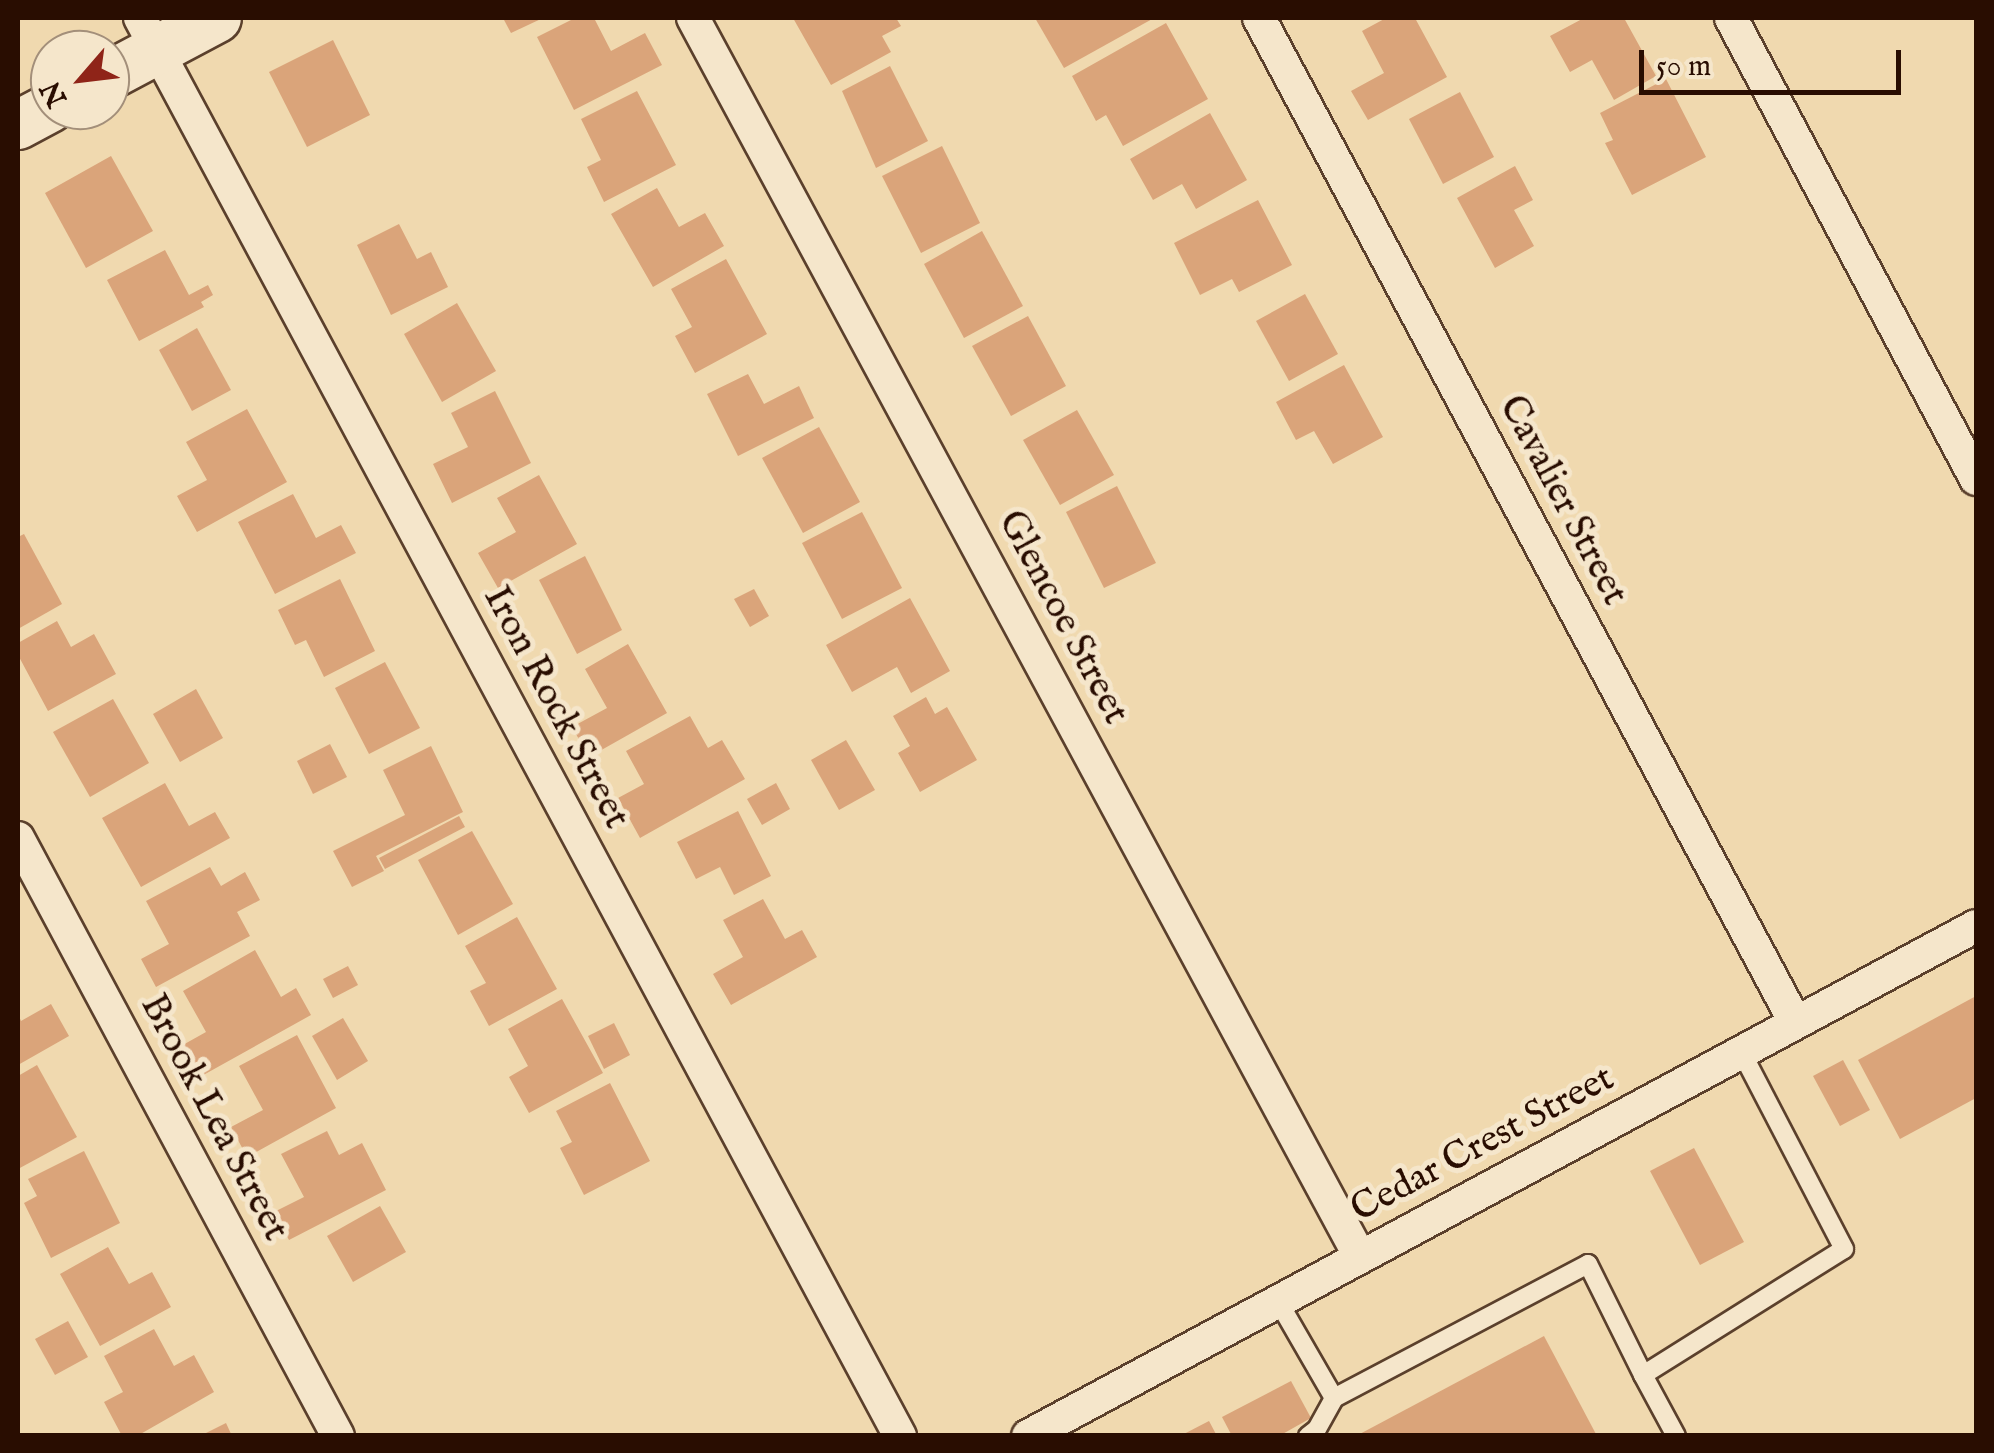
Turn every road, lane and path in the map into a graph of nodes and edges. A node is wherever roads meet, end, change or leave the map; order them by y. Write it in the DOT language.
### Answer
graph roads {
  1 [pos="217,18"];
  2 [pos="693,18"];
  3 [pos="1259,18"];
  4 [pos="1731,18"];
  5 [pos="149,33"];
  6 [pos="130,53"];
  7 [pos="1976,479"];
  8 [pos="18,838"];
  9 [pos="1976,926"];
  10 [pos="1795,1022"];
  11 [pos="1741,1051"];
  12 [pos="1360,1257"];
  13 [pos="1278,1301"];
  14 [pos="1643,1375"];
  15 [pos="1334,1398"];
  16 [pos="1074,1425"];
  17 [pos="338,1436"];
  18 [pos="900,1436"];
  19 [pos="1028,1436"];
  20 [pos="1308,1436"];
  21 [pos="1676,1436"];
  1 -- 5 [label="main road"];
  2 -- 12 [label="street, Glencoe Street"];
  3 -- 10 [label="street, Cavalier Street"];
  4 -- 7 [label="street"];
  5 -- 6 [label="main road"];
  5 -- 18 [label="street, Iron Rock Street"];
  8 -- 17 [label="street, Brook Lea Street"];
  9 -- 10 [label="street, Cedar Crest Street"];
  10 -- 11 [label="street, Cedar Crest Street"];
  11 -- 12 [label="street, Cedar Crest Street"];
  11 -- 14 [label="lane"];
  12 -- 13 [label="street, Cedar Crest Street"];
  13 -- 15 [label="lane"];
  13 -- 16 [label="street, Cedar Crest Street"];
  14 -- 15 [label="lane"];
  14 -- 21 [label="lane"];
  15 -- 20 [label="lane"];
  16 -- 19 [label="street, Cedar Crest Street"];
}
